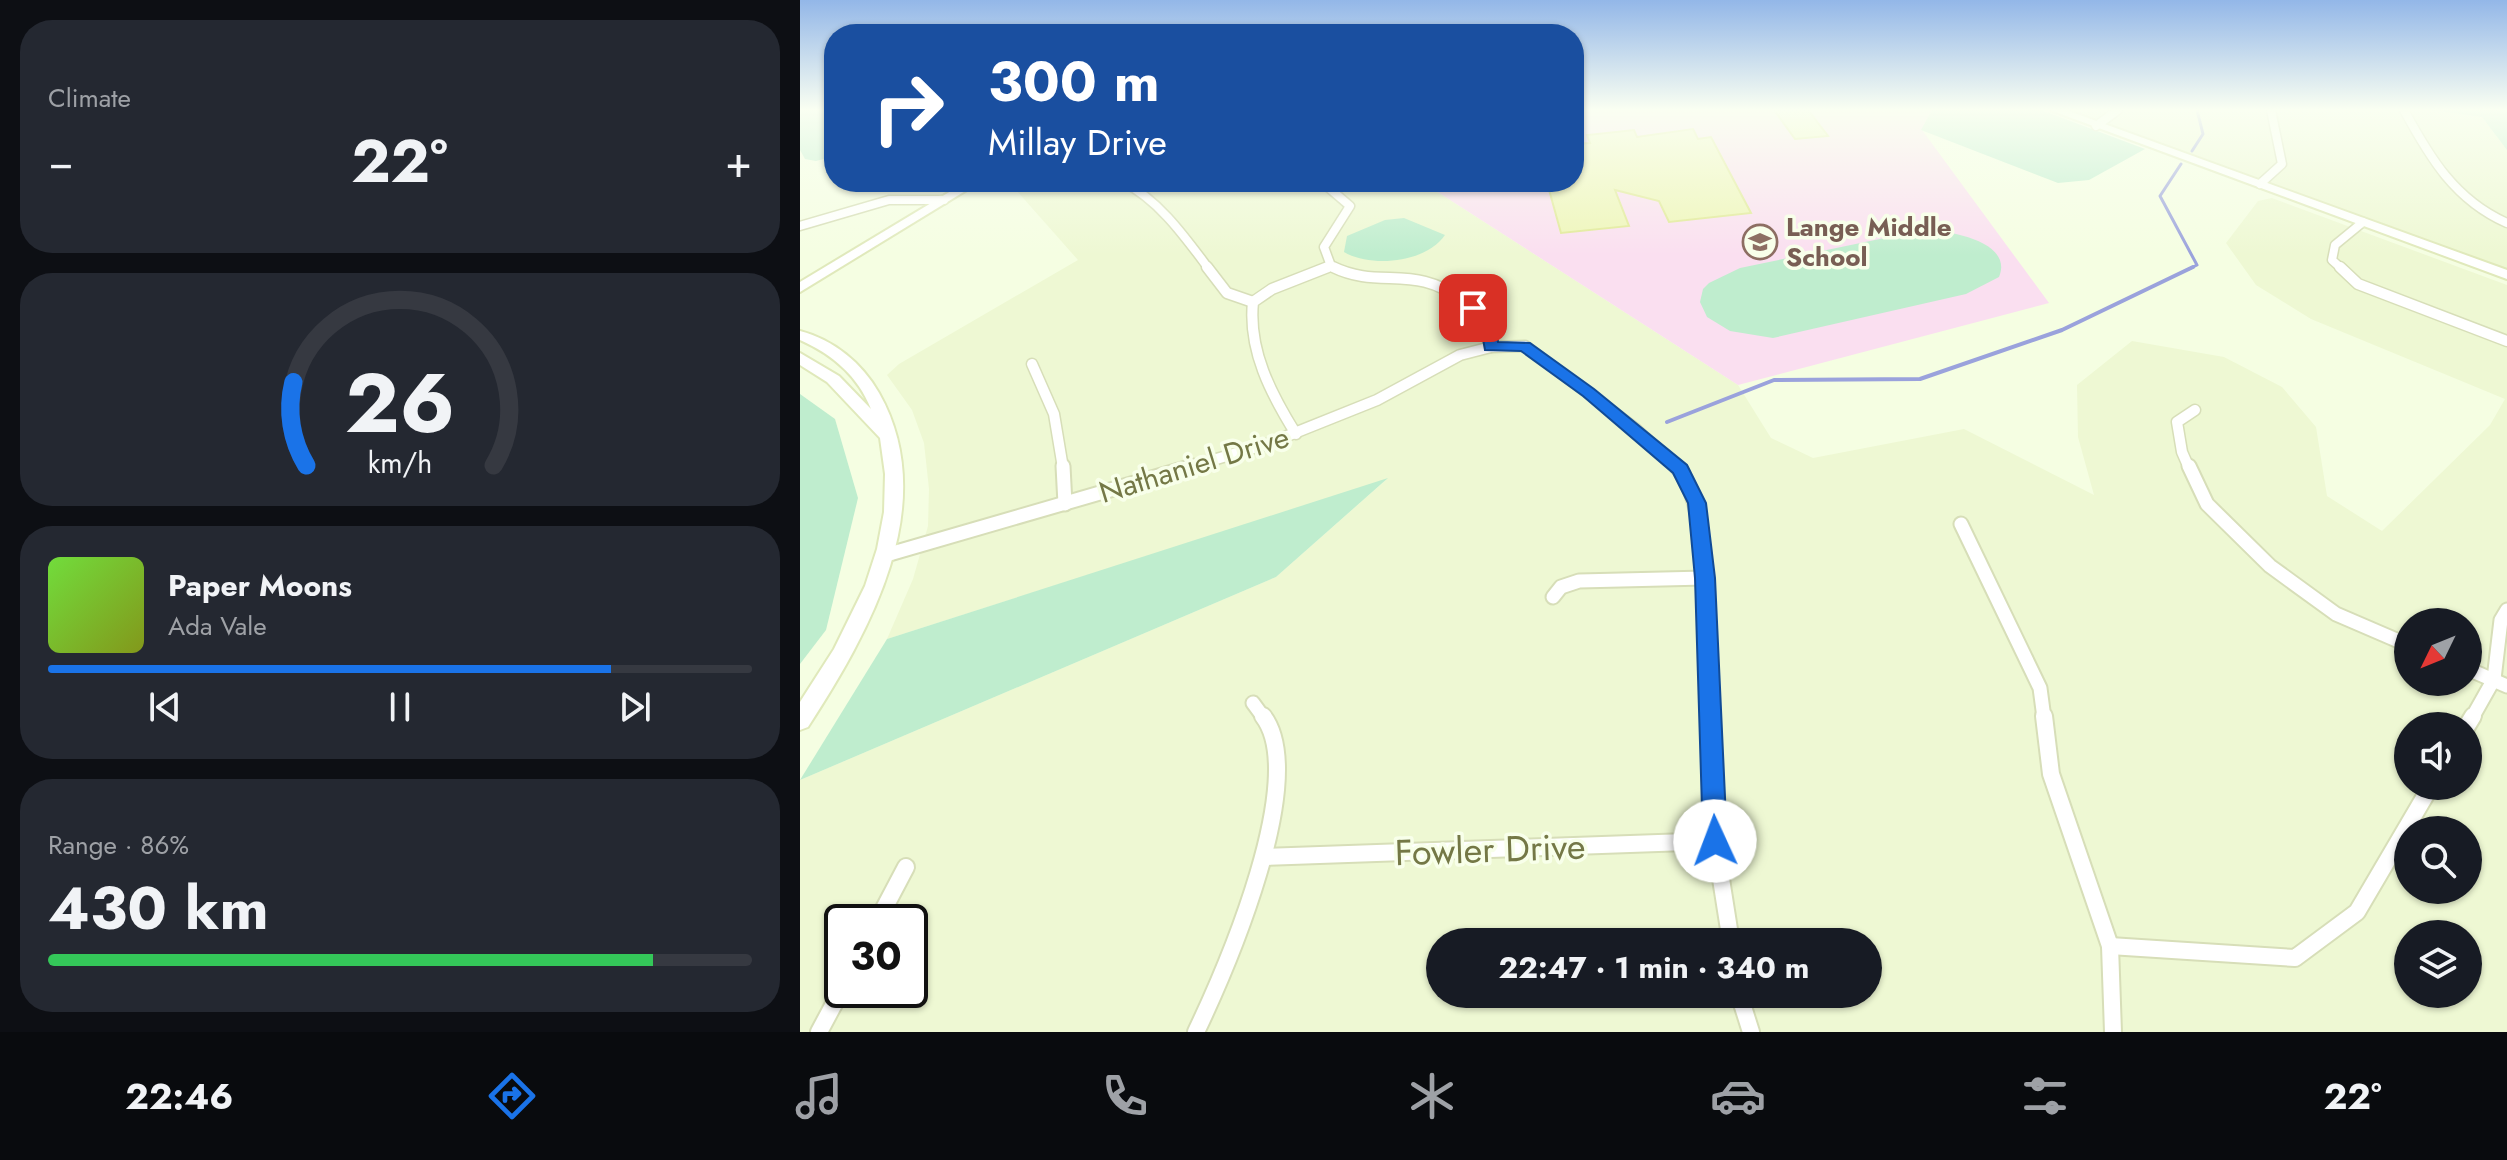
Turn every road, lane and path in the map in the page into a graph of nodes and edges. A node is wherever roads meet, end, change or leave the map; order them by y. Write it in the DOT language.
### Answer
graph roads {
  1 [pos="2187,158"];
  2 [pos="2281,158"];
  3 [pos="2432,158"];
  4 [pos="2260,184"];
  5 [pos="957,192"];
  6 [pos="1141,192"];
  7 [pos="1334,192"];
  8 [pos="944,200"];
  9 [pos="2363,222"];
  10 [pos="2507,223"];
  11 [pos="800,226"];
  12 [pos="1331,266"];
  13 [pos="2507,275"];
  14 [pos="800,288"];
  15 [pos="1253,302"];
  16 [pos="800,335"];
  17 [pos="2507,341"];
  18 [pos="1491,347"];
  19 [pos="800,358"];
  20 [pos="1032,364"];
  21 [pos="2195,410"];
  22 [pos="1296,434"];
  23 [pos="888,436"];
  24 [pos="1065,504"];
  25 [pos="1961,524"];
  26 [pos="886,555"];
  27 [pos="1705,578"];
  28 [pos="1553,597"];
  29 [pos="2507,610"];
  30 [pos="2394,639"];
  31 [pos="2500,683"];
  32 [pos="1253,703"];
  33 [pos="2478,712"];
  34 [pos="800,720"];
  35 [pos="2423,800"];
  36 [pos="1715,841"];
  37 [pos="1265,857"];
  38 [pos="906,867"];
  39 [pos="886,904"];
  40 [pos="1729,928"];
  41 [pos="2110,946"];
  42 [pos="832,1008"];
  43 [pos="1743,1008"];
  44 [pos="819,1032"];
  45 [pos="1196,1032"];
  46 [pos="1751,1032"];
  47 [pos="2113,1032"];
  1 -- 4 [label="street"];
  2 -- 4 [label="street"];
  3 -- 10 [label="street"];
  4 -- 9 [label="street"];
  5 -- 8 [label="street"];
  6 -- 15 [label="street"];
  7 -- 12 [label="street"];
  8 -- 11 [label="street"];
  8 -- 14 [label="street"];
  9 -- 13 [label="street"];
  9 -- 17 [label="street"];
  12 -- 15 [label="street"];
  12 -- 18 [label="street"];
  15 -- 22 [label="street"];
  16 -- 23 [label="street"];
  18 -- 22 [label="street, Nathaniel Drive"];
  18 -- 27 [label="street"];
  19 -- 23 [label="street"];
  20 -- 24 [label="street"];
  21 -- 30 [label="street"];
  22 -- 24 [label="street, Nathaniel Drive"];
  23 -- 26 [label="street"];
  24 -- 26 [label="street, Nathaniel Drive"];
  25 -- 41 [label="street"];
  26 -- 34 [label="street"];
  27 -- 28 [label="street"];
  27 -- 36 [label="street"];
  29 -- 31 [label="street"];
  31 -- 33 [label="street"];
  32 -- 37 [label="street"];
  35 -- 41 [label="street"];
  36 -- 37 [label="street, Fowler Drive"];
  36 -- 40 [label="street"];
  37 -- 45 [label="street"];
  38 -- 39 [label="street"];
  41 -- 47 [label="street"];
  42 -- 44 [label="street"];
  43 -- 46 [label="street"];
}
